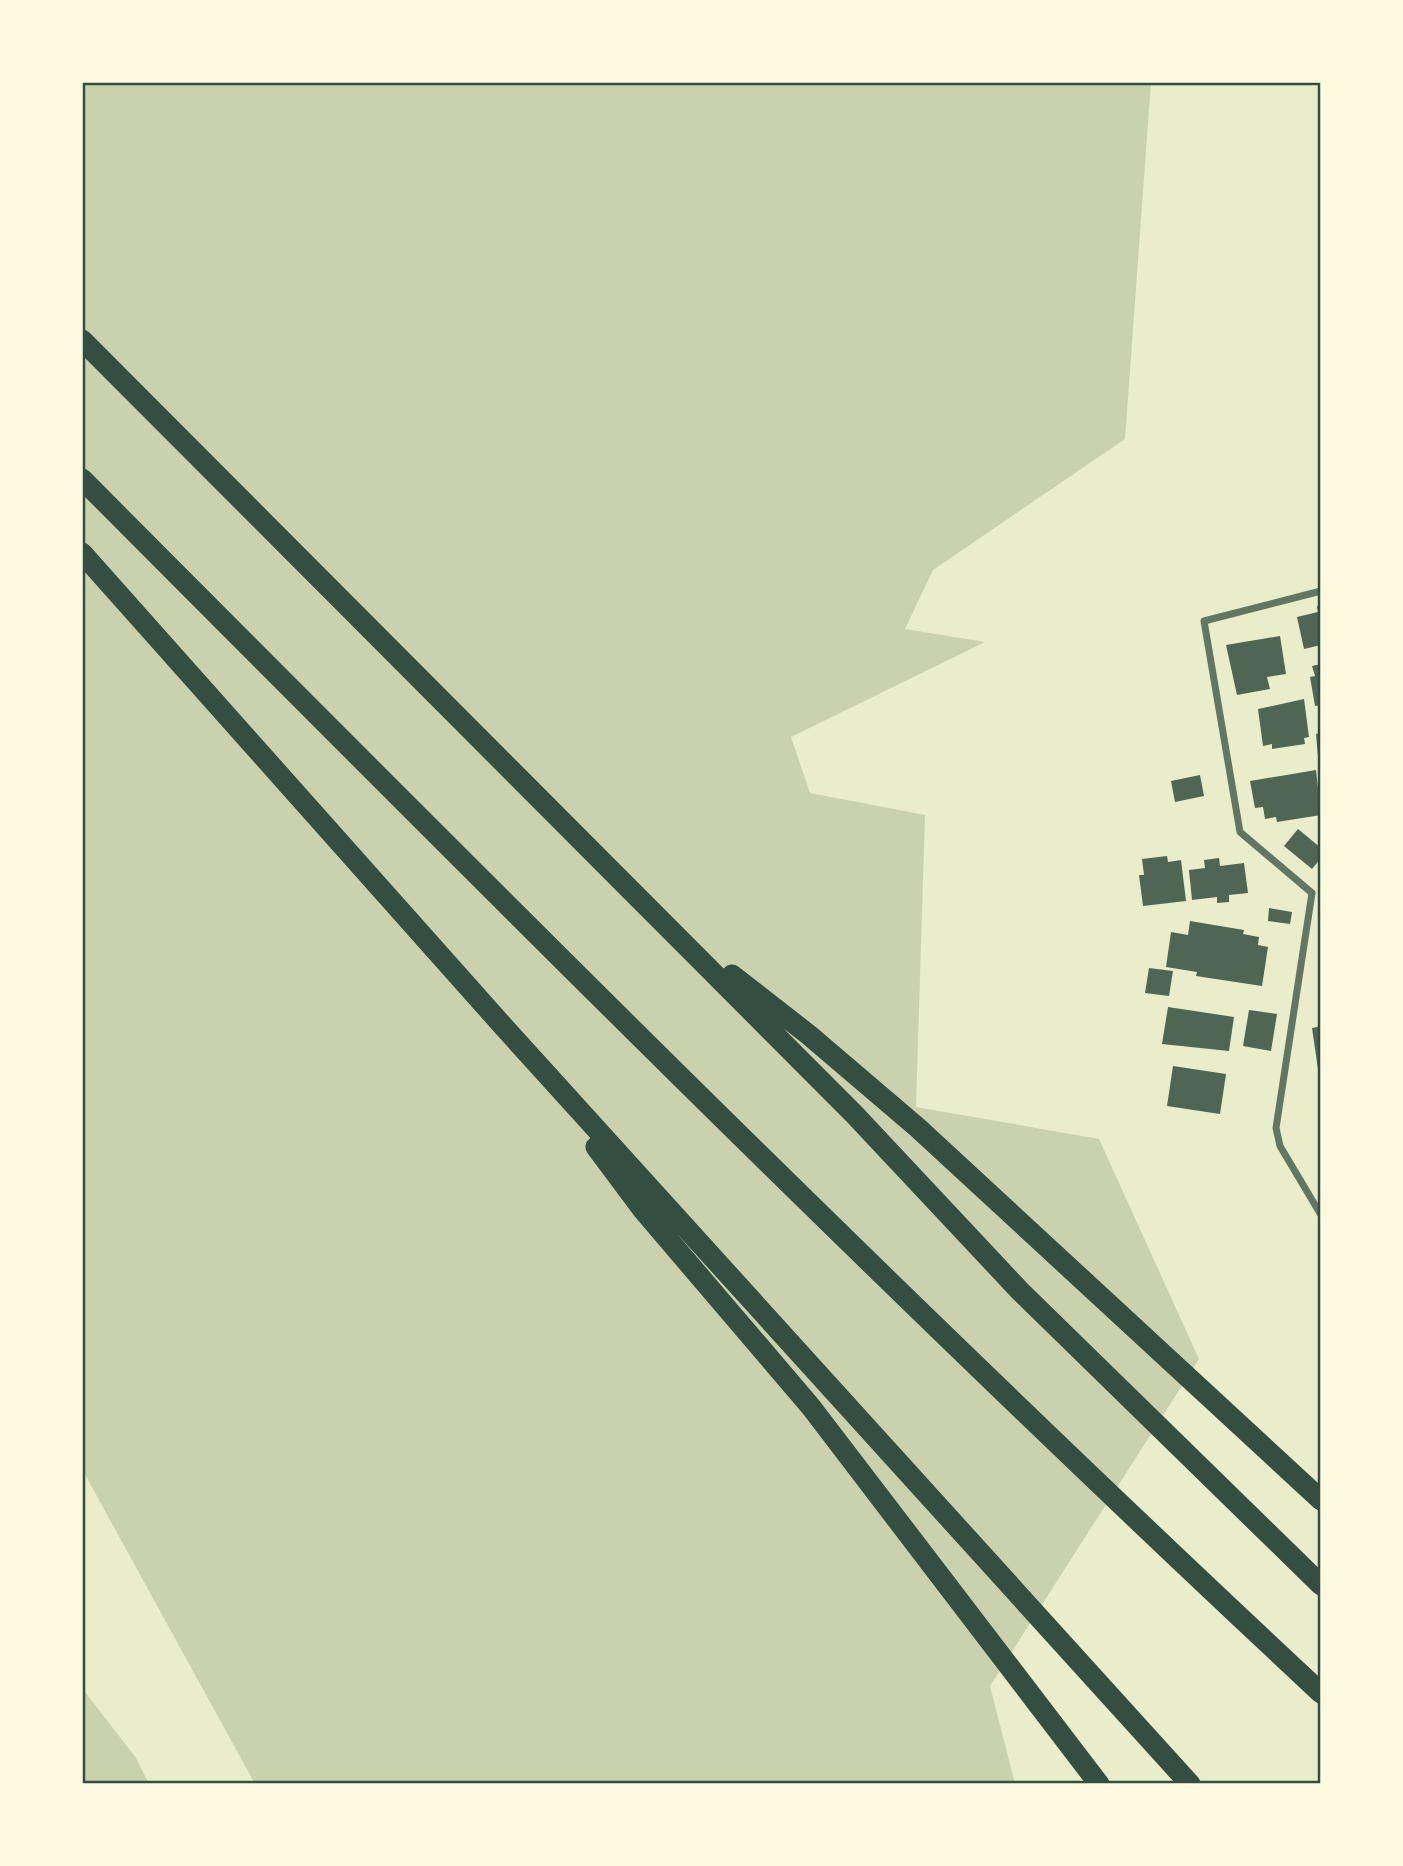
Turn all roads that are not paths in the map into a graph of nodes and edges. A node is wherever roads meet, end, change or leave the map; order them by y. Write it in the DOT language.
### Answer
graph roads {
  1 [pos="82,340"];
  2 [pos="82,479"];
  3 [pos="82,553"];
  4 [pos="1321,591"];
  5 [pos="1321,890"];
  6 [pos="1312,892"];
  7 [pos="661,920"];
  8 [pos="503,1026"];
  9 [pos="1321,1215"];
  10 [pos="1321,1500"];
  11 [pos="1321,1585"];
  12 [pos="1321,1693"];
  13 [pos="1099,1784"];
  14 [pos="1190,1784"];
  1 -- 7 [label="highway"];
  2 -- 12 [label="highway"];
  3 -- 8 [label="highway"];
  4 -- 6 [label="street"];
  5 -- 6 [label="street"];
  6 -- 9 [label="street"];
  7 -- 10 [label="highway"];
  7 -- 11 [label="highway"];
  8 -- 13 [label="highway"];
  8 -- 14 [label="highway"];
}
